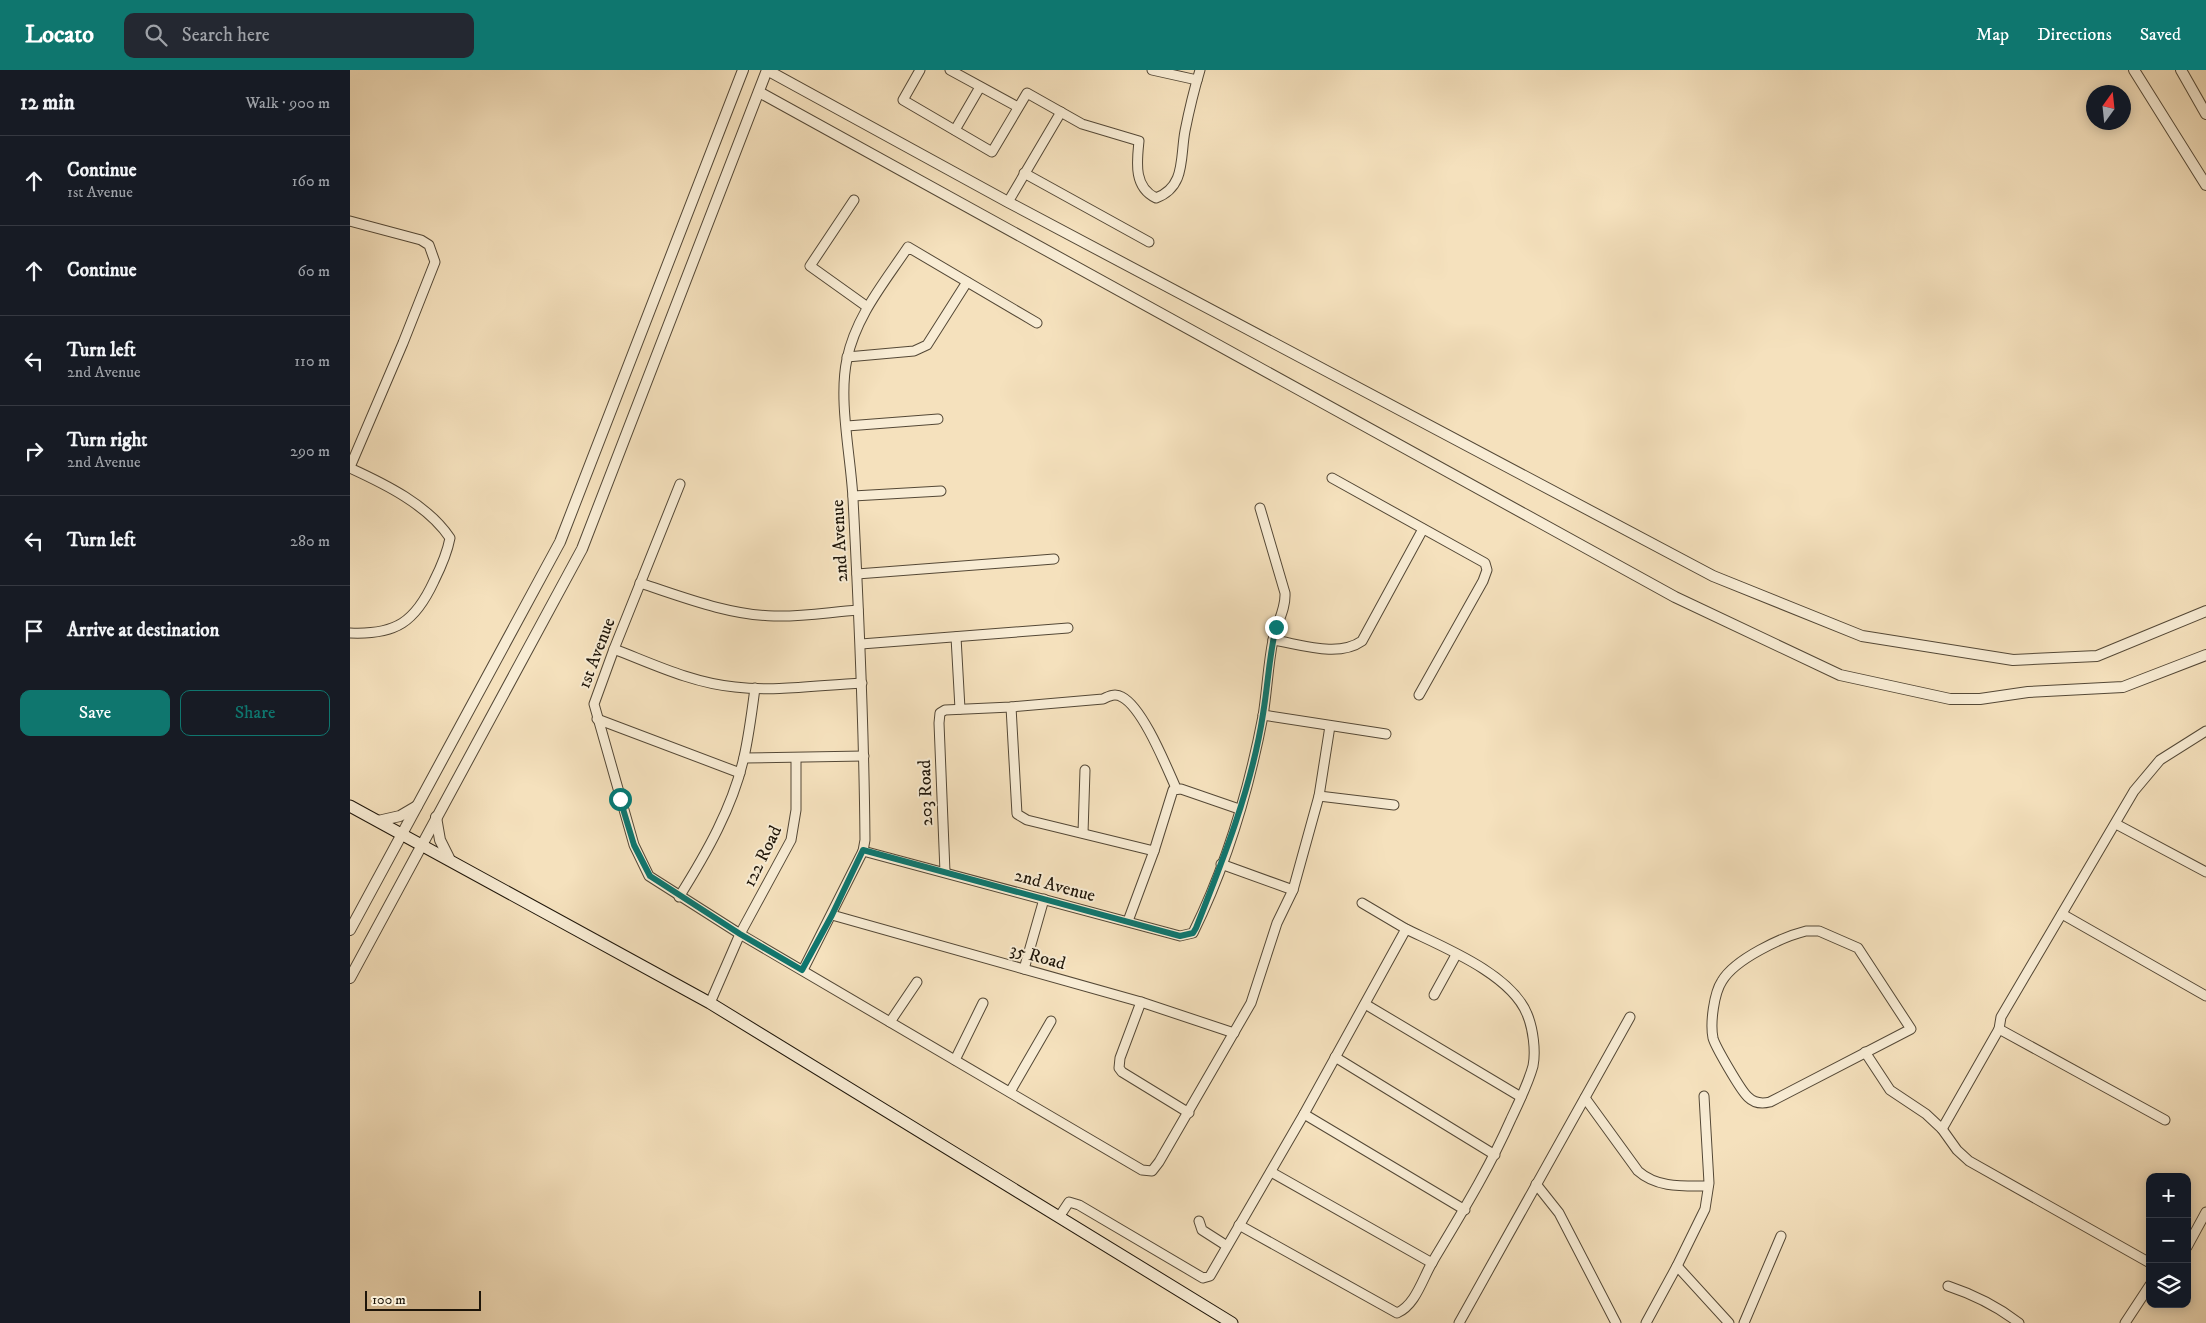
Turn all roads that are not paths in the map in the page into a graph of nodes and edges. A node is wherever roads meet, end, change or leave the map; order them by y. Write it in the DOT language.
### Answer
graph roads {
  1 [pos="743,70"];
  2 [pos="767,70"];
  3 [pos="920,70"];
  4 [pos="950,70"];
  5 [pos="1152,70"];
  6 [pos="1200,70"];
  7 [pos="2134,70"];
  8 [pos="2181,70"];
  9 [pos="1197,80"];
  10 [pos="980,87"];
  11 [pos="759,92"];
  12 [pos="1018,108"];
  13 [pos="1061,112"];
  14 [pos="2206,114"];
  15 [pos="955,130"];
  16 [pos="1024,173"];
  17 [pos="2206,185"];
  18 [pos="854,200"];
  19 [pos="1008,202"];
  20 [pos="350,221"];
  21 [pos="1149,242"];
  22 [pos="967,282"];
  23 [pos="866,306"];
  24 [pos="1037,323"];
  25 [pos="847,357"];
  26 [pos="938,419"];
  27 [pos="847,426"];
  28 [pos="350,468"];
  29 [pos="1332,478"];
  30 [pos="680,484"];
  31 [pos="942,491"];
  32 [pos="853,496"];
  33 [pos="1260,508"];
  34 [pos="1423,529"];
  35 [pos="1054,559"];
  36 [pos="857,574"];
  37 [pos="640,583"];
  38 [pos="858,610"];
  39 [pos="2206,612"];
  40 [pos="1068,628"];
  41 [pos="350,634"];
  42 [pos="956,637"];
  43 [pos="1273,640"];
  44 [pos="861,644"];
  45 [pos="614,649"];
  46 [pos="2206,655"];
  47 [pos="862,683"];
  48 [pos="755,688"];
  49 [pos="1420,695"];
  50 [pos="1011,707"];
  51 [pos="960,709"];
  52 [pos="1263,714"];
  53 [pos="597,719"];
  54 [pos="1330,726"];
  55 [pos="2206,731"];
  56 [pos="1386,734"];
  57 [pos="864,756"];
  58 [pos="744,758"];
  59 [pos="796,758"];
  60 [pos="1085,770"];
  61 [pos="740,773"];
  62 [pos="1176,788"];
  63 [pos="1319,796"];
  64 [pos="1394,805"];
  65 [pos="350,806"];
  66 [pos="418,806"];
  67 [pos="1239,809"];
  68 [pos="436,817"];
  69 [pos="378,821"];
  70 [pos="2116,824"];
  71 [pos="1083,833"];
  72 [pos="402,835"];
  73 [pos="422,845"];
  74 [pos="863,850"];
  75 [pos="1154,851"];
  76 [pos="449,858"];
  77 [pos="1221,864"];
  78 [pos="945,872"];
  79 [pos="2206,872"];
  80 [pos="1292,890"];
  81 [pos="678,896"];
  82 [pos="1044,899"];
  83 [pos="1362,903"];
  84 [pos="2062,914"];
  85 [pos="832,915"];
  86 [pos="1128,921"];
  87 [pos="1406,929"];
  88 [pos="350,930"];
  89 [pos="740,934"];
  90 [pos="1456,955"];
  91 [pos="1024,969"];
  92 [pos="802,970"];
  93 [pos="350,978"];
  94 [pos="917,982"];
  95 [pos="1434,995"];
  96 [pos="2206,996"];
  97 [pos="1141,1002"];
  98 [pos="710,1003"];
  99 [pos="983,1003"];
  100 [pos="1365,1004"];
  101 [pos="1630,1017"];
  102 [pos="1050,1021"];
  103 [pos="890,1022"];
  104 [pos="1999,1029"];
  105 [pos="1234,1033"];
  106 [pos="1865,1052"];
  107 [pos="1335,1057"];
  108 [pos="955,1060"];
  109 [pos="1010,1092"];
  110 [pos="1704,1096"];
  111 [pos="1521,1097"];
  112 [pos="1585,1098"];
  113 [pos="1189,1113"];
  114 [pos="1304,1114"];
  115 [pos="2165,1120"];
  116 [pos="1942,1129"];
  117 [pos="1495,1154"];
  118 [pos="1271,1172"];
  119 [pos="1536,1184"];
  120 [pos="1708,1186"];
  121 [pos="1465,1210"];
  122 [pos="2206,1212"];
  123 [pos="1059,1217"];
  124 [pos="1199,1221"];
  125 [pos="1239,1225"];
  126 [pos="1781,1236"];
  127 [pos="2191,1240"];
  128 [pos="1227,1246"];
  129 [pos="2146,1261"];
  130 [pos="1432,1263"];
  131 [pos="1677,1266"];
  132 [pos="1948,1286"];
  133 [pos="2146,1291"];
  134 [pos="1232,1323"];
  135 [pos="1459,1323"];
  136 [pos="1616,1323"];
  137 [pos="1646,1323"];
  138 [pos="1729,1323"];
  139 [pos="1744,1323"];
  140 [pos="2020,1323"];
  141 [pos="2125,1323"];
  1 -- 66 [label="street"];
  2 -- 11 [label="street"];
  2 -- 19 [label="street"];
  3 -- 15 [label="street"];
  4 -- 10 [label="street"];
  5 -- 9 [label="street"];
  6 -- 9 [label="street"];
  7 -- 17 [label="street"];
  8 -- 14 [label="street"];
  9 -- 13 [label="street"];
  10 -- 12 [label="street"];
  10 -- 15 [label="street"];
  11 -- 46 [label="street"];
  11 -- 68 [label="street"];
  12 -- 13 [label="street"];
  12 -- 15 [label="street"];
  13 -- 16 [label="street"];
  16 -- 19 [label="street"];
  16 -- 21 [label="street"];
  18 -- 23 [label="street"];
  19 -- 39 [label="street"];
  20 -- 28 [label="street"];
  22 -- 23 [label="street, 2nd Avenue"];
  22 -- 24 [label="street"];
  22 -- 25 [label="street"];
  23 -- 25 [label="street, 2nd Avenue"];
  25 -- 27 [label="street, 2nd Avenue"];
  26 -- 27 [label="street"];
  27 -- 32 [label="street, 2nd Avenue"];
  28 -- 41 [label="street"];
  29 -- 34 [label="street"];
  30 -- 37 [label="street, 1st Avenue"];
  31 -- 32 [label="street"];
  32 -- 36 [label="street, 2nd Avenue"];
  33 -- 43 [label="street"];
  34 -- 43 [label="street"];
  34 -- 49 [label="street"];
  35 -- 36 [label="street"];
  36 -- 38 [label="street, 2nd Avenue"];
  37 -- 38 [label="street"];
  37 -- 45 [label="street, 1st Avenue"];
  38 -- 44 [label="street, 2nd Avenue"];
  40 -- 42 [label="street"];
  42 -- 44 [label="street"];
  42 -- 51 [label="street"];
  43 -- 52 [label="street"];
  44 -- 47 [label="street, 2nd Avenue"];
  45 -- 48 [label="street"];
  45 -- 53 [label="street, 1st Avenue"];
  47 -- 48 [label="street"];
  47 -- 57 [label="street, 2nd Avenue"];
  48 -- 58 [label="street"];
  50 -- 51 [label="street"];
  50 -- 62 [label="street"];
  50 -- 71 [label="street"];
  51 -- 78 [label="street, 203 Road"];
  52 -- 54 [label="street"];
  52 -- 67 [label="street"];
  53 -- 61 [label="street"];
  53 -- 81 [label="street, 1st Avenue"];
  54 -- 56 [label="street"];
  54 -- 63 [label="street"];
  55 -- 70 [label="street"];
  57 -- 59 [label="street"];
  57 -- 74 [label="street, 2nd Avenue"];
  58 -- 59 [label="street"];
  58 -- 61 [label="street"];
  59 -- 89 [label="street, 122 Road"];
  60 -- 71 [label="street"];
  61 -- 81 [label="street"];
  62 -- 67 [label="street"];
  62 -- 75 [label="street"];
  63 -- 64 [label="street"];
  63 -- 80 [label="street"];
  65 -- 69 [label="main road"];
  66 -- 69 [label="street"];
  66 -- 72 [label="street"];
  67 -- 77 [label="street"];
  68 -- 73 [label="street"];
  68 -- 76 [label="street"];
  69 -- 72 [label="main road"];
  70 -- 79 [label="street"];
  70 -- 84 [label="street"];
  71 -- 75 [label="street"];
  72 -- 73 [label="main road"];
  72 -- 88 [label="street"];
  73 -- 76 [label="main road"];
  73 -- 93 [label="street"];
  74 -- 78 [label="street, 2nd Avenue"];
  74 -- 85 [label="street, 2nd Avenue"];
  75 -- 86 [label="street"];
  76 -- 98 [label="main road"];
  77 -- 80 [label="street"];
  77 -- 86 [label="street, 2nd Avenue"];
  78 -- 82 [label="street, 2nd Avenue"];
  80 -- 105 [label="street"];
  81 -- 89 [label="street, 1st Avenue"];
  82 -- 86 [label="street, 2nd Avenue"];
  82 -- 91 [label="street"];
  83 -- 87 [label="street"];
  84 -- 96 [label="street"];
  84 -- 104 [label="street"];
  85 -- 91 [label="street, 35 Road"];
  85 -- 92 [label="street, 2nd Avenue"];
  87 -- 90 [label="street"];
  87 -- 100 [label="street"];
  89 -- 92 [label="street, 1st Avenue"];
  89 -- 98 [label="street, 122 Road"];
  90 -- 95 [label="street"];
  90 -- 111 [label="street"];
  91 -- 97 [label="street, 35 Road"];
  92 -- 103 [label="street, 1st Avenue"];
  94 -- 103 [label="street"];
  97 -- 105 [label="street, 35 Road"];
  97 -- 113 [label="street"];
  98 -- 123 [label="main road"];
  99 -- 108 [label="street"];
  100 -- 107 [label="street"];
  100 -- 111 [label="street"];
  101 -- 112 [label="street"];
  102 -- 109 [label="street"];
  103 -- 108 [label="street, 1st Avenue"];
  104 -- 115 [label="street"];
  104 -- 116 [label="street"];
  105 -- 113 [label="street"];
  106 -- 106 [label="street"];
  106 -- 116 [label="street"];
  107 -- 114 [label="street"];
  107 -- 117 [label="street"];
  108 -- 109 [label="street, 1st Avenue"];
  109 -- 113 [label="street, 1st Avenue"];
  110 -- 120 [label="street"];
  111 -- 117 [label="street"];
  112 -- 119 [label="street"];
  112 -- 120 [label="street"];
  114 -- 118 [label="street"];
  114 -- 121 [label="street"];
  116 -- 129 [label="street"];
  117 -- 121 [label="street"];
  118 -- 125 [label="street"];
  118 -- 130 [label="street"];
  119 -- 135 [label="street"];
  119 -- 136 [label="street"];
  120 -- 131 [label="street"];
  121 -- 130 [label="street"];
  122 -- 127 [label="street"];
  123 -- 128 [label="street"];
  123 -- 134 [label="main road"];
  124 -- 128 [label="street"];
  125 -- 128 [label="street"];
  125 -- 130 [label="street"];
  126 -- 139 [label="street"];
  131 -- 137 [label="street"];
  131 -- 138 [label="street"];
  132 -- 140 [label="street"];
  133 -- 141 [label="street"];
}
